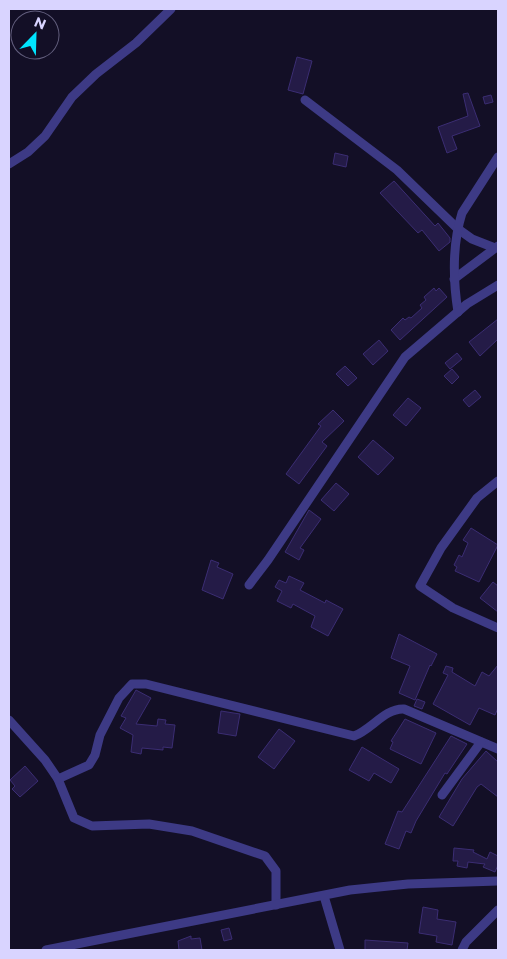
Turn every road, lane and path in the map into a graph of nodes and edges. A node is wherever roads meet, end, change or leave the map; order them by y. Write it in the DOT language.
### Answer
graph roads {
  1 [pos="171,9"];
  2 [pos="305,100"];
  3 [pos="498,157"];
  4 [pos="9,164"];
  5 [pos="458,229"];
  6 [pos="496,247"];
  7 [pos="454,279"];
  8 [pos="498,285"];
  9 [pos="458,312"];
  10 [pos="498,481"];
  11 [pos="249,584"];
  12 [pos="498,628"];
  13 [pos="9,720"];
  14 [pos="481,742"];
  15 [pos="498,749"];
  16 [pos="58,779"];
  17 [pos="442,795"];
  18 [pos="498,881"];
  19 [pos="324,896"];
  20 [pos="276,905"];
  21 [pos="498,910"];
  22 [pos="46,950"];
  23 [pos="340,950"];
  24 [pos="462,950"];
  1 -- 4 [label="street"];
  2 -- 5 [label="street"];
  3 -- 5 [label="street"];
  5 -- 6 [label="street"];
  5 -- 7 [label="street"];
  6 -- 7 [label="street"];
  7 -- 9 [label="street"];
  8 -- 9 [label="street"];
  9 -- 11 [label="street"];
  10 -- 12 [label="street"];
  13 -- 16 [label="street"];
  14 -- 15 [label="street"];
  14 -- 16 [label="street"];
  14 -- 17 [label="street"];
  16 -- 20 [label="street"];
  18 -- 19 [label="street"];
  19 -- 20 [label="street"];
  19 -- 23 [label="street"];
  20 -- 22 [label="street"];
  21 -- 24 [label="street"];
}
